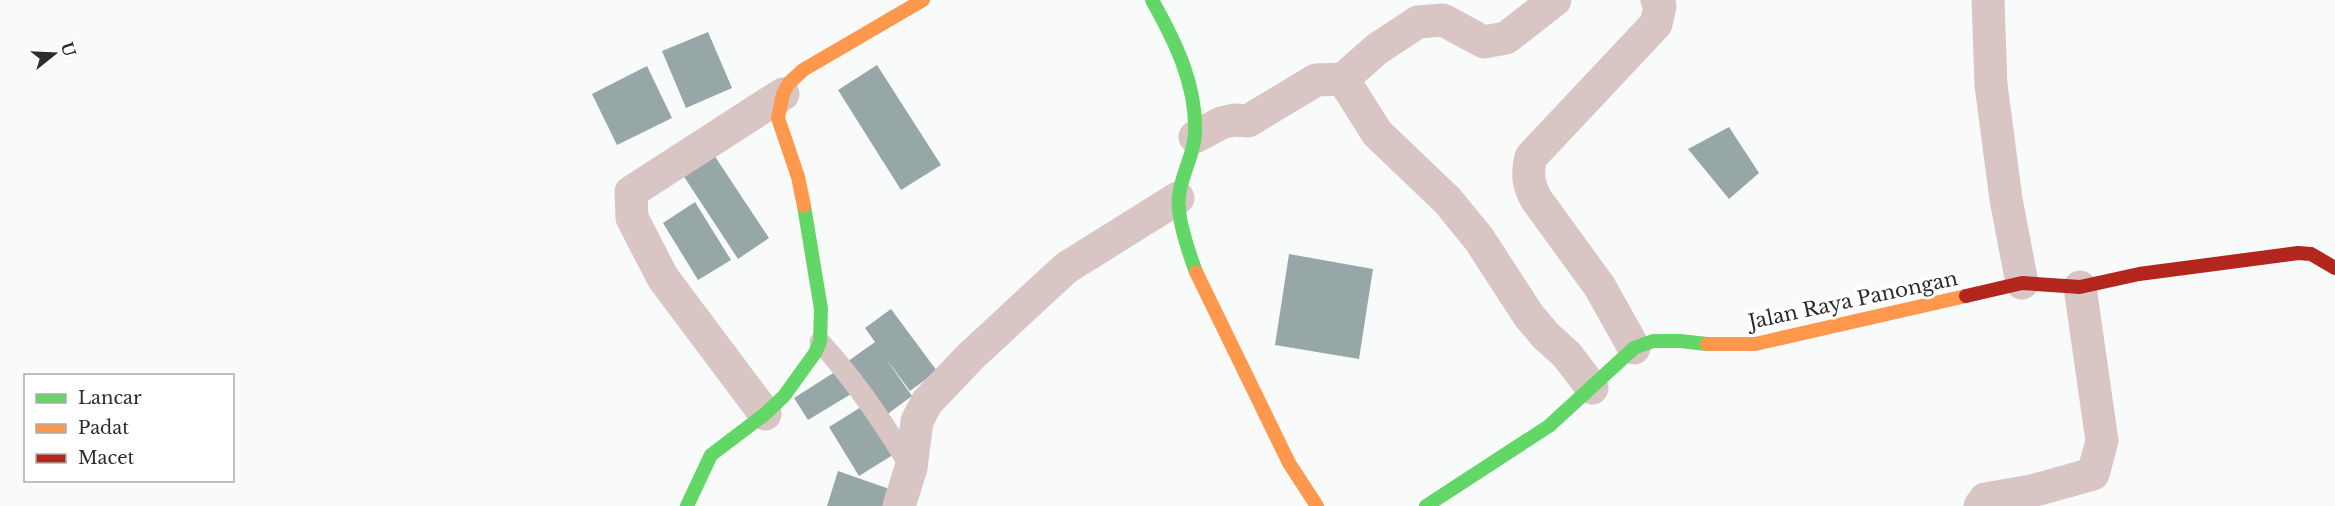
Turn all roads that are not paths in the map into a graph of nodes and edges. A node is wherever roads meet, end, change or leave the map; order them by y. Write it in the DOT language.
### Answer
graph roads {
  1 [pos="923,0"];
  2 [pos="1152,0"];
  3 [pos="1555,0"];
  4 [pos="1657,0"];
  5 [pos="1988,0"];
  6 [pos="1343,79"];
  7 [pos="783,94"];
  8 [pos="1195,137"];
  9 [pos="1178,198"];
  10 [pos="2335,268"];
  11 [pos="2022,283"];
  12 [pos="2080,287"];
  13 [pos="820,342"];
  14 [pos="1634,348"];
  15 [pos="1592,388"];
  16 [pos="765,414"];
  17 [pos="911,468"];
  18 [pos="687,506"];
  19 [pos="900,506"];
  20 [pos="1317,506"];
  21 [pos="1426,506"];
  22 [pos="1980,506"];
  1 -- 7 [label="street"];
  2 -- 8 [label="street"];
  3 -- 6 [label="street"];
  4 -- 14 [label="street"];
  5 -- 11 [label="street"];
  6 -- 8 [label="street"];
  6 -- 15 [label="street"];
  7 -- 13 [label="street"];
  7 -- 16 [label="street"];
  8 -- 9 [label="street"];
  9 -- 17 [label="street"];
  9 -- 20 [label="street"];
  10 -- 12 [label="street, Jalan Raya Panongan"];
  11 -- 12 [label="street, Jalan Raya Panongan"];
  11 -- 14 [label="street, Jalan Raya Panongan"];
  12 -- 22 [label="street"];
  13 -- 16 [label="street"];
  13 -- 17 [label="lane"];
  14 -- 15 [label="street, Jalan Raya Panongan"];
  15 -- 21 [label="street, Jalan Raya Panongan"];
  16 -- 18 [label="street"];
  17 -- 19 [label="street"];
}
